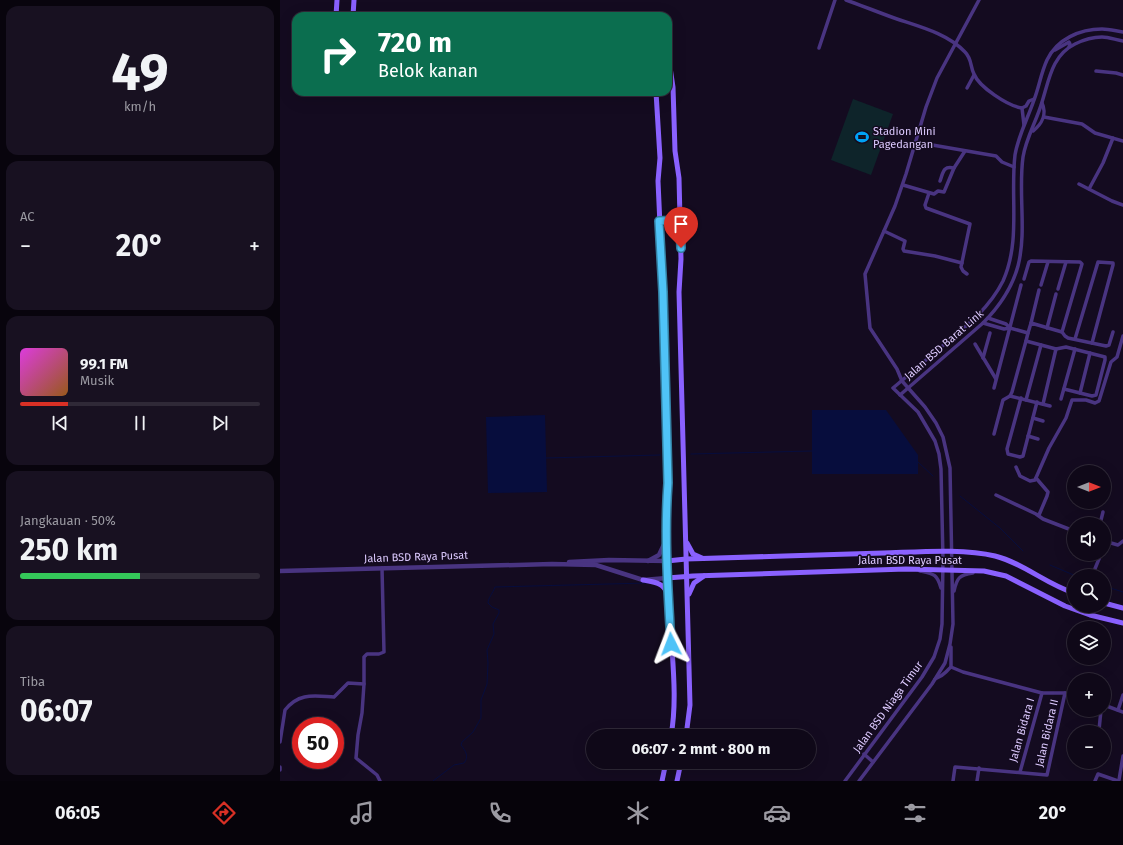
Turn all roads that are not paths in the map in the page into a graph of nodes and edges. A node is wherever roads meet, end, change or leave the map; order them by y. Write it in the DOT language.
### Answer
graph roads {
  1 [pos="337,0"];
  2 [pos="354,0"];
  3 [pos="835,0"];
  4 [pos="846,0"];
  5 [pos="979,0"];
  6 [pos="855,2"];
  7 [pos="337,12"];
  8 [pos="353,12"];
  9 [pos="1123,32"];
  10 [pos="1123,41"];
  11 [pos="955,43"];
  12 [pos="1071,46"];
  13 [pos="819,48"];
  14 [pos="1052,51"];
  15 [pos="1096,71"];
  16 [pos="974,75"];
  17 [pos="1123,75"];
  18 [pos="672,80"];
  19 [pos="672,84"];
  20 [pos="673,87"];
  21 [pos="967,88"];
  22 [pos="656,96"];
  23 [pos="1034,99"];
  24 [pos="1042,103"];
  25 [pos="1022,108"];
  26 [pos="1044,117"];
  27 [pos="1024,126"];
  28 [pos="1032,132"];
  29 [pos="1113,138"];
  30 [pos="1123,141"];
  31 [pos="915,142"];
  32 [pos="965,151"];
  33 [pos="1014,166"];
  34 [pos="954,168"];
  35 [pos="940,182"];
  36 [pos="1079,184"];
  37 [pos="903,185"];
  38 [pos="1089,189"];
  39 [pos="929,193"];
  40 [pos="1123,204"];
  41 [pos="1013,216"];
  42 [pos="1022,216"];
  43 [pos="680,220"];
  44 [pos="659,221"];
  45 [pos="884,231"];
  46 [pos="1048,262"];
  47 [pos="1066,262"];
  48 [pos="962,263"];
  49 [pos="967,274"];
  50 [pos="1024,279"];
  51 [pos="1021,285"];
  52 [pos="1041,286"];
  53 [pos="1058,289"];
  54 [pos="1039,290"];
  55 [pos="1056,294"];
  56 [pos="988,318"];
  57 [pos="983,323"];
  58 [pos="1031,323"];
  59 [pos="1010,328"];
  60 [pos="1047,328"];
  61 [pos="1062,332"];
  62 [pos="1113,332"];
  63 [pos="990,333"];
  64 [pos="1028,334"];
  65 [pos="1123,336"];
  66 [pos="1075,339"];
  67 [pos="1026,341"];
  68 [pos="1092,343"];
  69 [pos="974,344"];
  70 [pos="1041,345"];
  71 [pos="1056,349"];
  72 [pos="1075,349"];
  73 [pos="1090,353"];
  74 [pos="983,358"];
  75 [pos="996,379"];
  76 [pos="902,381"];
  77 [pos="893,388"];
  78 [pos="908,388"];
  79 [pos="994,388"];
  80 [pos="1064,389"];
  81 [pos="1080,393"];
  82 [pos="900,395"];
  83 [pos="1010,396"];
  84 [pos="1021,398"];
  85 [pos="1061,399"];
  86 [pos="1026,400"];
  87 [pos="1037,402"];
  88 [pos="1042,404"];
  89 [pos="1050,406"];
  90 [pos="1032,418"];
  91 [pos="1043,421"];
  92 [pos="994,434"];
  93 [pos="1028,436"];
  94 [pos="1038,439"];
  95 [pos="1016,467"];
  96 [pos="1036,478"];
  97 [pos="996,496"];
  98 [pos="1103,512"];
  99 [pos="1039,515"];
  100 [pos="1102,517"];
  101 [pos="1067,528"];
  102 [pos="666,540"];
  103 [pos="686,540"];
  104 [pos="1123,541"];
  105 [pos="1111,544"];
  106 [pos="943,552"];
  107 [pos="952,552"];
  108 [pos="686,559"];
  109 [pos="704,559"];
  110 [pos="667,561"];
  111 [pos="646,562"];
  112 [pos="552,564"];
  113 [pos="382,568"];
  114 [pos="906,569"];
  115 [pos="943,569"];
  116 [pos="952,569"];
  117 [pos="280,571"];
  118 [pos="984,571"];
  119 [pos="687,576"];
  120 [pos="704,576"];
  121 [pos="667,578"];
  122 [pos="643,580"];
  123 [pos="1067,590"];
  124 [pos="942,593"];
  125 [pos="952,596"];
  126 [pos="687,598"];
  127 [pos="669,600"];
  128 [pos="1111,605"];
  129 [pos="1123,608"];
  130 [pos="1123,623"];
  131 [pos="950,644"];
  132 [pos="951,667"];
  133 [pos="935,679"];
  134 [pos="364,684"];
  135 [pos="1042,693"];
  136 [pos="1066,693"];
  137 [pos="1123,695"];
  138 [pos="1111,708"];
  139 [pos="1118,710"];
  140 [pos="1123,712"];
  141 [pos="672,729"];
  142 [pos="687,729"];
  143 [pos="280,742"];
  144 [pos="864,754"];
  145 [pos="1123,756"];
  146 [pos="874,762"];
  147 [pos="979,768"];
  148 [pos="665,769"];
  149 [pos="680,769"];
  150 [pos="1020,772"];
  151 [pos="380,781"];
  152 [pos="662,781"];
  153 [pos="677,781"];
  154 [pos="845,781"];
  155 [pos="859,781"];
  156 [pos="953,781"];
  157 [pos="977,781"];
  158 [pos="1095,781"];
  159 [pos="1118,781"];
  1 -- 7 [label="main road"];
  2 -- 8 [label="main road"];
  3 -- 13 [label="street"];
  4 -- 6 [label="street"];
  5 -- 11 [label="street, Jalan BSD Niaga Timur"];
  6 -- 11 [label="street"];
  9 -- 14 [label="street"];
  10 -- 12 [label="street"];
  11 -- 16 [label="street"];
  11 -- 31 [label="street, Jalan BSD Niaga Timur"];
  12 -- 14 [label="street"];
  12 -- 24 [label="street, Jalan BSD Barat Link"];
  14 -- 23 [label="street, Jalan BSD Barat Link"];
  15 -- 17 [label="street"];
  16 -- 21 [label="street"];
  16 -- 25 [label="street"];
  18 -- 20 [label="main road"];
  19 -- 20 [label="main road"];
  20 -- 43 [label="main road"];
  22 -- 44 [label="main road"];
  23 -- 25 [label="street"];
  23 -- 27 [label="street, Jalan BSD Barat Link"];
  24 -- 26 [label="street"];
  24 -- 28 [label="street, Jalan BSD Barat Link"];
  25 -- 27 [label="street"];
  26 -- 28 [label="street"];
  26 -- 29 [label="street"];
  27 -- 33 [label="street, Jalan BSD Barat Link"];
  28 -- 42 [label="street, Jalan BSD Barat Link"];
  29 -- 30 [label="street"];
  29 -- 38 [label="street"];
  31 -- 32 [label="street"];
  31 -- 37 [label="street, Jalan BSD Niaga Timur"];
  32 -- 33 [label="street"];
  32 -- 34 [label="street"];
  33 -- 41 [label="street, Jalan BSD Barat Link"];
  34 -- 35 [label="street"];
  34 -- 39 [label="street"];
  36 -- 38 [label="street"];
  37 -- 39 [label="street"];
  37 -- 45 [label="street, Jalan BSD Niaga Timur"];
  38 -- 40 [label="street"];
  39 -- 48 [label="street"];
  41 -- 42 [label="street"];
  41 -- 76 [label="street, Jalan BSD Barat Link"];
  42 -- 56 [label="street, Jalan BSD Barat Link"];
  43 -- 44 [label="main road"];
  43 -- 103 [label="main road"];
  44 -- 102 [label="main road"];
  45 -- 48 [label="street"];
  45 -- 76 [label="street, Jalan BSD Niaga Timur"];
  46 -- 47 [label="street"];
  46 -- 50 [label="street"];
  46 -- 52 [label="street"];
  47 -- 53 [label="street"];
  47 -- 61 [label="street"];
  48 -- 49 [label="street"];
  51 -- 59 [label="street"];
  54 -- 58 [label="street"];
  55 -- 60 [label="street"];
  56 -- 57 [label="street, Jalan BSD Barat Link"];
  56 -- 59 [label="street"];
  57 -- 59 [label="street"];
  57 -- 78 [label="street, Jalan BSD Barat Link"];
  58 -- 60 [label="street"];
  58 -- 64 [label="street"];
  59 -- 64 [label="street"];
  59 -- 75 [label="street"];
  60 -- 61 [label="street"];
  61 -- 66 [label="street"];
  62 -- 68 [label="street"];
  63 -- 74 [label="street"];
  64 -- 67 [label="street"];
  65 -- 96 [label="street"];
  66 -- 68 [label="street"];
  66 -- 68 [label="street"];
  67 -- 70 [label="street"];
  67 -- 83 [label="street"];
  69 -- 74 [label="street"];
  70 -- 71 [label="street"];
  70 -- 86 [label="street"];
  71 -- 72 [label="street"];
  71 -- 88 [label="street"];
  72 -- 73 [label="street"];
  72 -- 80 [label="street"];
  73 -- 81 [label="street"];
  73 -- 81 [label="street"];
  74 -- 75 [label="street"];
  75 -- 79 [label="street"];
  76 -- 77 [label="street, Jalan BSD Barat Link"];
  76 -- 78 [label="street, Jalan BSD Niaga Timur"];
  77 -- 82 [label="street, Jalan BSD Niaga Timur"];
  78 -- 82 [label="street, Jalan BSD Barat Link"];
  78 -- 107 [label="street, Jalan BSD Niaga Timur"];
  80 -- 81 [label="street"];
  80 -- 85 [label="street"];
  82 -- 106 [label="street, Jalan BSD Niaga Timur"];
  83 -- 84 [label="street"];
  83 -- 92 [label="street"];
  84 -- 86 [label="street"];
  84 -- 93 [label="street"];
  86 -- 87 [label="street"];
  87 -- 88 [label="street"];
  87 -- 90 [label="street"];
  88 -- 89 [label="street"];
  90 -- 91 [label="street"];
  90 -- 93 [label="street"];
  93 -- 94 [label="street"];
  95 -- 96 [label="street"];
  96 -- 99 [label="street"];
  97 -- 99 [label="street"];
  98 -- 100 [label="street"];
  99 -- 101 [label="street"];
  102 -- 110 [label="main road"];
  102 -- 111 [label="street"];
  103 -- 108 [label="main road"];
  103 -- 109 [label="main road"];
  104 -- 105 [label="street"];
  106 -- 107 [label="main road, Jalan BSD Raya Pusat"];
  106 -- 109 [label="main road, Jalan BSD Raya Pusat"];
  106 -- 115 [label="street, Jalan BSD Niaga Timur"];
  107 -- 116 [label="street, Jalan BSD Niaga Timur"];
  107 -- 123 [label="main road, Jalan BSD Raya Pusat"];
  108 -- 109 [label="main road, Jalan BSD Raya Pusat"];
  108 -- 110 [label="main road, Jalan BSD Raya Pusat"];
  108 -- 119 [label="main road"];
  110 -- 111 [label="street"];
  110 -- 121 [label="main road"];
  111 -- 112 [label="street"];
  112 -- 113 [label="street, Jalan BSD Raya Pusat"];
  112 -- 122 [label="street"];
  113 -- 117 [label="street, Jalan BSD Raya Pusat"];
  113 -- 134 [label="street"];
  114 -- 115 [label="main road, Jalan BSD Raya Pusat"];
  114 -- 120 [label="main road, Jalan BSD Raya Pusat"];
  114 -- 124 [label="street"];
  115 -- 116 [label="main road, Jalan BSD Raya Pusat"];
  115 -- 124 [label="street, Jalan BSD Niaga Timur"];
  116 -- 118 [label="main road, Jalan BSD Raya Pusat"];
  116 -- 125 [label="street, Jalan BSD Niaga Timur"];
  118 -- 125 [label="street"];
  118 -- 130 [label="main road, Jalan BSD Raya Pusat"];
  119 -- 120 [label="main road, Jalan BSD Raya Pusat"];
  119 -- 121 [label="main road, Jalan BSD Raya Pusat"];
  119 -- 126 [label="main road"];
  120 -- 126 [label="main road"];
  121 -- 122 [label="street"];
  121 -- 127 [label="main road"];
  122 -- 127 [label="main road"];
  124 -- 144 [label="street, Jalan BSD Niaga Timur"];
  125 -- 131 [label="street, Jalan BSD Niaga Timur"];
  126 -- 142 [label="main road"];
  127 -- 141 [label="main road"];
  128 -- 129 [label="main road"];
  131 -- 132 [label="street"];
  131 -- 133 [label="street, Jalan BSD Niaga Timur"];
  132 -- 133 [label="street"];
  132 -- 135 [label="street"];
  133 -- 146 [label="street, Jalan BSD Niaga Timur"];
  134 -- 143 [label="street"];
  134 -- 151 [label="street"];
  135 -- 136 [label="street"];
  135 -- 150 [label="street, Jalan Bidara I"];
  136 -- 150 [label="street, Jalan Bidara II"];
  137 -- 139 [label="street"];
  138 -- 139 [label="street"];
  139 -- 140 [label="street"];
  144 -- 146 [label="street"];
  144 -- 154 [label="street, Jalan BSD Niaga Timur"];
  145 -- 159 [label="street"];
  146 -- 155 [label="street, Jalan BSD Niaga Timur"];
  147 -- 150 [label="street"];
  147 -- 156 [label="street"];
  147 -- 157 [label="street"];
  148 -- 152 [label="main road"];
  149 -- 153 [label="main road"];
  158 -- 159 [label="street"];
}
